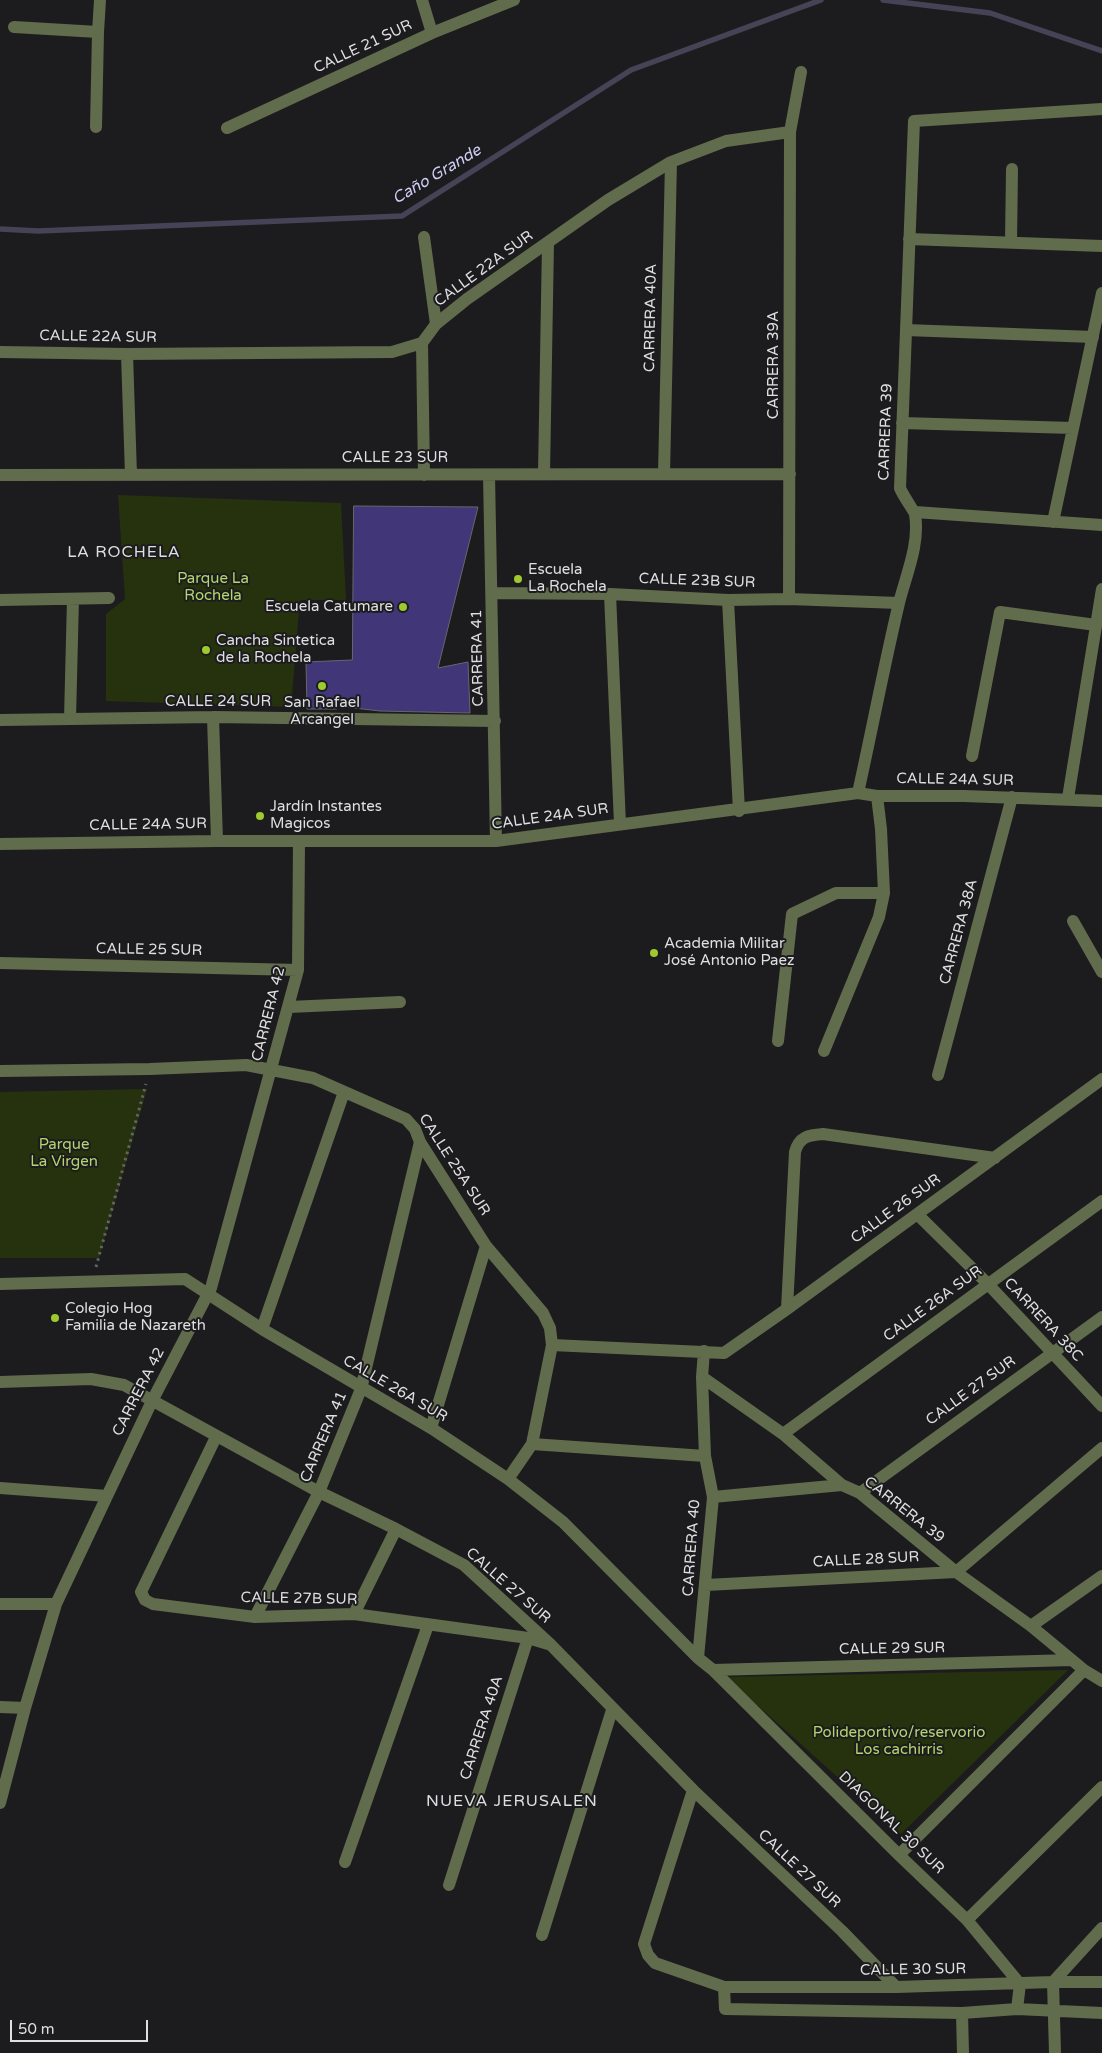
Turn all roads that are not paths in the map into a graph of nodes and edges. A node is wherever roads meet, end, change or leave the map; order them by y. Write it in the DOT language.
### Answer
graph roads {
  1 [pos="100,0"];
  2 [pos="422,0"];
  3 [pos="514,0"];
  4 [pos="14,27"];
  5 [pos="98,32"];
  6 [pos="432,33"];
  7 [pos="801,72"];
  8 [pos="1102,109"];
  9 [pos="96,127"];
  10 [pos="227,128"];
  11 [pos="790,132"];
  12 [pos="671,162"];
  13 [pos="1012,169"];
  14 [pos="424,237"];
  15 [pos="909,239"];
  16 [pos="548,242"];
  17 [pos="1011,242"];
  18 [pos="1102,246"];
  19 [pos="1102,294"];
  20 [pos="436,324"];
  21 [pos="906,330"];
  22 [pos="1093,337"];
  23 [pos="422,342"];
  24 [pos="0,352"];
  25 [pos="127,354"];
  26 [pos="902,423"];
  27 [pos="1073,428"];
  28 [pos="544,474"];
  29 [pos="664,474"];
  30 [pos="790,474"];
  31 [pos="0,475"];
  32 [pos="131,475"];
  33 [pos="424,475"];
  34 [pos="489,475"];
  35 [pos="914,512"];
  36 [pos="1053,522"];
  37 [pos="1102,525"];
  38 [pos="1102,589"];
  39 [pos="493,593"];
  40 [pos="610,594"];
  41 [pos="109,598"];
  42 [pos="73,599"];
  43 [pos="789,599"];
  44 [pos="0,600"];
  45 [pos="728,600"];
  46 [pos="899,603"];
  47 [pos="1096,625"];
  48 [pos="213,717"];
  49 [pos="70,719"];
  50 [pos="0,720"];
  51 [pos="495,721"];
  52 [pos="972,756"];
  53 [pos="858,793"];
  54 [pos="877,796"];
  55 [pos="1012,797"];
  56 [pos="1068,798"];
  57 [pos="1102,801"];
  58 [pos="739,811"];
  59 [pos="620,824"];
  60 [pos="217,841"];
  61 [pos="298,841"];
  62 [pos="496,841"];
  63 [pos="0,844"];
  64 [pos="884,893"];
  65 [pos="1073,921"];
  66 [pos="0,963"];
  67 [pos="298,970"];
  68 [pos="1102,972"];
  69 [pos="400,1002"];
  70 [pos="289,1007"];
  71 [pos="778,1041"];
  72 [pos="824,1051"];
  73 [pos="272,1070"];
  74 [pos="0,1071"];
  75 [pos="938,1075"];
  76 [pos="1102,1079"];
  77 [pos="344,1092"];
  78 [pos="420,1142"];
  79 [pos="995,1158"];
  80 [pos="1102,1201"];
  81 [pos="917,1214"];
  82 [pos="486,1246"];
  83 [pos="0,1284"];
  84 [pos="988,1284"];
  85 [pos="208,1294"];
  86 [pos="787,1309"];
  87 [pos="1102,1317"];
  88 [pos="262,1329"];
  89 [pos="552,1345"];
  90 [pos="704,1351"];
  91 [pos="1051,1353"];
  92 [pos="702,1377"];
  93 [pos="0,1382"];
  94 [pos="361,1389"];
  95 [pos="152,1401"];
  96 [pos="1102,1406"];
  97 [pos="431,1428"];
  98 [pos="783,1434"];
  99 [pos="216,1437"];
  100 [pos="532,1444"];
  101 [pos="1102,1448"];
  102 [pos="704,1456"];
  103 [pos="508,1479"];
  104 [pos="842,1485"];
  105 [pos="0,1488"];
  106 [pos="319,1492"];
  107 [pos="860,1493"];
  108 [pos="107,1496"];
  109 [pos="714,1497"];
  110 [pos="396,1529"];
  111 [pos="956,1572"];
  112 [pos="1102,1576"];
  113 [pos="706,1584"];
  114 [pos="0,1604"];
  115 [pos="56,1604"];
  116 [pos="354,1614"];
  117 [pos="255,1617"];
  118 [pos="428,1625"];
  119 [pos="1031,1626"];
  120 [pos="528,1638"];
  121 [pos="550,1644"];
  122 [pos="698,1658"];
  123 [pos="1072,1660"];
  124 [pos="712,1670"];
  125 [pos="1084,1670"];
  126 [pos="1102,1681"];
  127 [pos="0,1707"];
  128 [pos="25,1708"];
  129 [pos="612,1710"];
  130 [pos="1102,1787"];
  131 [pos="692,1790"];
  132 [pos="0,1803"];
  133 [pos="899,1855"];
  134 [pos="345,1862"];
  135 [pos="449,1885"];
  136 [pos="967,1920"];
  137 [pos="1102,1928"];
  138 [pos="542,1935"];
  139 [pos="1053,1982"];
  140 [pos="1102,1982"];
  141 [pos="1020,1984"];
  142 [pos="724,1987"];
  143 [pos="896,1987"];
  144 [pos="1017,2009"];
  145 [pos="1054,2010"];
  146 [pos="1102,2012"];
  147 [pos="962,2013"];
  148 [pos="962,2053"];
  149 [pos="1055,2053"];
  1 -- 5 [label="street"];
  2 -- 6 [label="street"];
  3 -- 6 [label="street, CALLE 21 SUR"];
  4 -- 5 [label="street"];
  5 -- 9 [label="street"];
  6 -- 10 [label="street, CALLE 21 SUR"];
  7 -- 11 [label="street, CARRERA 39A"];
  8 -- 15 [label="street, CARRERA 39"];
  11 -- 12 [label="street, CALLE 22A SUR"];
  11 -- 30 [label="street, CARRERA 39A"];
  12 -- 16 [label="street, CALLE 22A SUR"];
  12 -- 29 [label="street, CARRERA 40A"];
  13 -- 17 [label="street"];
  14 -- 20 [label="street"];
  15 -- 17 [label="street"];
  15 -- 21 [label="street, CARRERA 39"];
  16 -- 20 [label="street, CALLE 22A SUR"];
  16 -- 28 [label="street"];
  17 -- 18 [label="street"];
  19 -- 22 [label="street"];
  20 -- 23 [label="street, CALLE 22A SUR"];
  21 -- 22 [label="street"];
  21 -- 26 [label="street, CARRERA 39"];
  22 -- 27 [label="street"];
  23 -- 25 [label="street, CALLE 22A SUR"];
  23 -- 33 [label="street"];
  24 -- 25 [label="street, CALLE 22A SUR"];
  25 -- 32 [label="street"];
  26 -- 27 [label="street"];
  26 -- 35 [label="street, CARRERA 39"];
  27 -- 36 [label="street"];
  28 -- 29 [label="street, CALLE 23 SUR"];
  28 -- 34 [label="street, CALLE 23 SUR"];
  29 -- 30 [label="street, CALLE 23 SUR"];
  30 -- 43 [label="street, CARRERA 39A"];
  31 -- 32 [label="street, CALLE 23 SUR"];
  32 -- 33 [label="street, CALLE 23 SUR"];
  33 -- 34 [label="street, CALLE 23 SUR"];
  34 -- 39 [label="street, CARRERA 41"];
  35 -- 36 [label="street"];
  35 -- 46 [label="street"];
  36 -- 37 [label="street"];
  38 -- 47 [label="street"];
  39 -- 40 [label="street, CALLE 23B SUR"];
  39 -- 51 [label="street, CARRERA 41"];
  40 -- 45 [label="street, CALLE 23B SUR"];
  40 -- 59 [label="street"];
  41 -- 42 [label="street"];
  42 -- 44 [label="street"];
  42 -- 49 [label="street"];
  43 -- 45 [label="street, CALLE 23B SUR"];
  43 -- 46 [label="street, CALLE 23B SUR"];
  45 -- 58 [label="street"];
  46 -- 53 [label="street"];
  47 -- 52 [label="street"];
  47 -- 56 [label="street"];
  48 -- 49 [label="street, CALLE 24 SUR"];
  48 -- 51 [label="street, CALLE 24 SUR"];
  48 -- 60 [label="street"];
  49 -- 50 [label="street, CALLE 24 SUR"];
  51 -- 62 [label="street, CARRERA 41"];
  53 -- 54 [label="street, CALLE 24A SUR"];
  53 -- 58 [label="street, CALLE 24A SUR"];
  54 -- 55 [label="street, CALLE 24A SUR"];
  54 -- 64 [label="street"];
  55 -- 56 [label="street, CALLE 24A SUR"];
  55 -- 75 [label="street, CARRERA 38A"];
  56 -- 57 [label="street, CALLE 24A SUR"];
  58 -- 59 [label="street, CALLE 24A SUR"];
  59 -- 62 [label="street, CALLE 24A SUR"];
  60 -- 61 [label="street, CALLE 24A SUR"];
  60 -- 63 [label="street, CALLE 24A SUR"];
  61 -- 62 [label="street, CALLE 24A SUR"];
  61 -- 67 [label="street, CARRERA 42"];
  64 -- 71 [label="street"];
  64 -- 72 [label="street"];
  65 -- 68 [label="street"];
  66 -- 67 [label="street, CALLE 25 SUR"];
  67 -- 70 [label="street, CARRERA 42"];
  69 -- 70 [label="street"];
  70 -- 73 [label="street, CARRERA 42"];
  73 -- 74 [label="street, CALLE 25A SUR"];
  73 -- 77 [label="street, CALLE 25A SUR"];
  73 -- 85 [label="street, CARRERA 42"];
  76 -- 79 [label="street, CALLE 26 SUR"];
  77 -- 78 [label="street, CALLE 25A SUR"];
  77 -- 88 [label="street"];
  78 -- 82 [label="street, CALLE 25A SUR"];
  78 -- 94 [label="street, CARRERA 41"];
  79 -- 81 [label="street, CALLE 26 SUR"];
  79 -- 86 [label="street"];
  80 -- 84 [label="street, CALLE 26A SUR"];
  81 -- 84 [label="street, CARRERA 38C"];
  81 -- 86 [label="street, CALLE 26 SUR"];
  82 -- 89 [label="street, CALLE 25A SUR"];
  82 -- 97 [label="street"];
  83 -- 85 [label="street, CALLE 26A SUR"];
  84 -- 91 [label="street, CARRERA 38C"];
  84 -- 98 [label="street, CALLE 26A SUR"];
  85 -- 88 [label="street, CALLE 26A SUR"];
  85 -- 95 [label="street, CARRERA 42"];
  86 -- 90 [label="street, CALLE 26 SUR"];
  87 -- 91 [label="street, CALLE 27 SUR"];
  88 -- 94 [label="street, CALLE 26A SUR"];
  89 -- 90 [label="street"];
  89 -- 100 [label="street"];
  90 -- 92 [label="street, CARRERA 40"];
  91 -- 96 [label="street, CARRERA 38C"];
  91 -- 107 [label="street, CALLE 27 SUR"];
  92 -- 98 [label="street, CARRERA 39"];
  92 -- 102 [label="street, CARRERA 40"];
  93 -- 95 [label="street, CALLE 27 SUR"];
  94 -- 97 [label="street, CALLE 26A SUR"];
  94 -- 106 [label="street, CARRERA 41"];
  95 -- 99 [label="street, CALLE 27 SUR"];
  95 -- 108 [label="street, CARRERA 42"];
  97 -- 103 [label="street, CALLE 26A SUR"];
  98 -- 104 [label="street, CARRERA 39"];
  99 -- 106 [label="street, CALLE 27 SUR"];
  99 -- 117 [label="street, CALLE 27B SUR"];
  100 -- 102 [label="street"];
  100 -- 103 [label="street"];
  101 -- 111 [label="street"];
  102 -- 109 [label="street, CARRERA 40"];
  103 -- 122 [label="street, CALLE 26A SUR"];
  104 -- 107 [label="street, CARRERA 39"];
  104 -- 109 [label="street"];
  105 -- 108 [label="street"];
  106 -- 110 [label="street, CALLE 27 SUR"];
  106 -- 117 [label="street, CARRERA 41"];
  107 -- 111 [label="street, CARRERA 39"];
  108 -- 115 [label="street, CARRERA 42"];
  109 -- 113 [label="street, CARRERA 40"];
  110 -- 116 [label="street"];
  110 -- 121 [label="street, CALLE 27 SUR"];
  111 -- 113 [label="street, CALLE 28 SUR"];
  111 -- 119 [label="street, CARRERA 39"];
  112 -- 119 [label="street"];
  113 -- 122 [label="street, CARRERA 40"];
  114 -- 115 [label="street"];
  115 -- 128 [label="street, CARRERA 42"];
  116 -- 117 [label="street, CALLE 27B SUR"];
  116 -- 118 [label="street, CALLE 27B SUR"];
  118 -- 120 [label="street, CALLE 27B SUR"];
  118 -- 134 [label="street"];
  119 -- 123 [label="street, CARRERA 39"];
  120 -- 121 [label="street, CALLE 27B SUR"];
  120 -- 135 [label="street, CARRERA 40A"];
  121 -- 129 [label="street, CALLE 27 SUR"];
  122 -- 124 [label="street, CALLE 26A SUR"];
  123 -- 124 [label="street, CALLE 29 SUR"];
  123 -- 125 [label="street, CARRERA 39"];
  124 -- 133 [label="street, DIAGONAL 30 SUR"];
  125 -- 126 [label="street, CARRERA 39"];
  125 -- 133 [label="street"];
  127 -- 128 [label="street"];
  128 -- 132 [label="street, CARRERA 42"];
  129 -- 131 [label="street, CALLE 27 SUR"];
  129 -- 138 [label="street"];
  130 -- 136 [label="street"];
  131 -- 142 [label="street"];
  131 -- 143 [label="street, CALLE 27 SUR"];
  133 -- 136 [label="street, DIAGONAL 30 SUR"];
  136 -- 141 [label="street, DIAGONAL 30 SUR"];
  137 -- 139 [label="street"];
  139 -- 140 [label="street, CALLE 30 SUR"];
  139 -- 141 [label="street, CALLE 30 SUR"];
  139 -- 145 [label="street"];
  141 -- 143 [label="street, CALLE 30 SUR"];
  141 -- 144 [label="street"];
  142 -- 143 [label="street, CALLE 30 SUR"];
  142 -- 147 [label="street"];
  144 -- 145 [label="street"];
  144 -- 147 [label="street"];
  145 -- 146 [label="street"];
  145 -- 149 [label="street"];
  147 -- 148 [label="street"];
}
